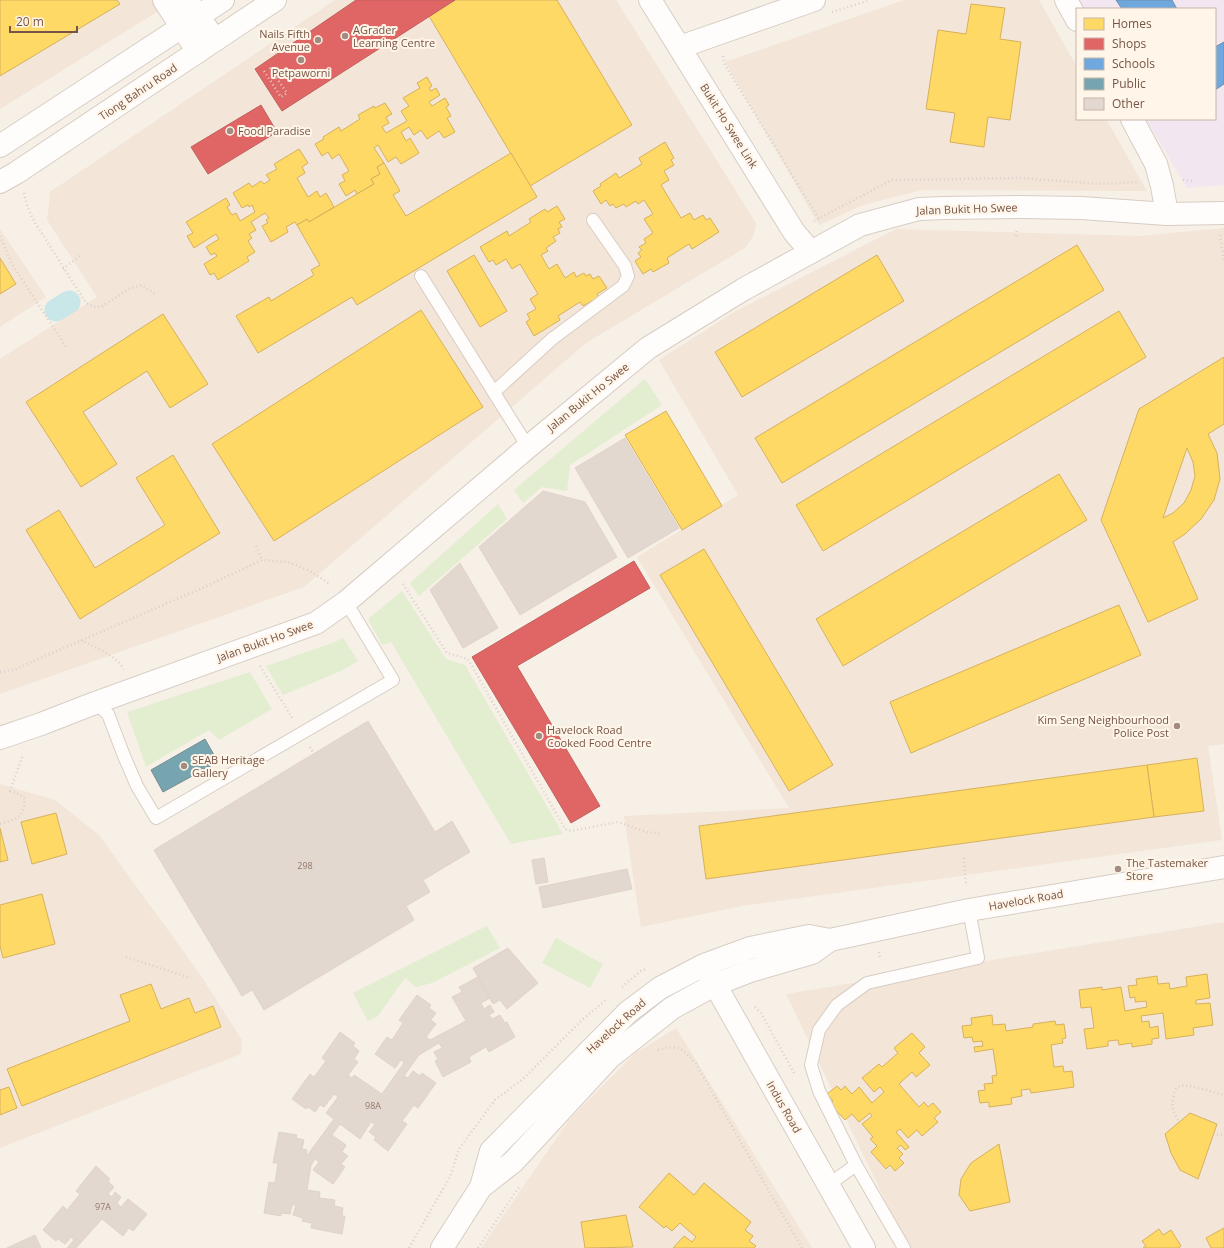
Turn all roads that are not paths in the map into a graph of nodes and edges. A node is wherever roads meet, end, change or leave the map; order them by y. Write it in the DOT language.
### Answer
graph roads {
  1 [pos="164,0"];
  2 [pos="223,0"];
  3 [pos="274,0"];
  4 [pos="650,0"];
  5 [pos="1066,0"];
  6 [pos="822,6"];
  7 [pos="189,15"];
  8 [pos="1076,18"];
  9 [pos="206,46"];
  10 [pos="680,47"];
  11 [pos="1133,120"];
  12 [pos="0,146"];
  13 [pos="0,182"];
  14 [pos="1221,213"];
  15 [pos="1167,214"];
  16 [pos="593,220"];
  17 [pos="810,252"];
  18 [pos="420,276"];
  19 [pos="494,392"];
  20 [pos="528,446"];
  21 [pos="346,602"];
  22 [pos="95,703"];
  23 [pos="0,738"];
  24 [pos="1224,868"];
  25 [pos="969,910"];
  26 [pos="830,940"];
  27 [pos="704,965"];
  28 [pos="714,985"];
  29 [pos="856,1165"];
  30 [pos="828,1185"];
  31 [pos="481,1187"];
  32 [pos="442,1248"];
  33 [pos="864,1248"];
  34 [pos="904,1248"];
  1 -- 7 [label="street"];
  2 -- 7 [label="street"];
  3 -- 9 [label="street, Tiong Bahru Road"];
  4 -- 10 [label="street, Bukit Ho Swee Link"];
  5 -- 8 [label="street"];
  6 -- 10 [label="street"];
  7 -- 9 [label="street"];
  7 -- 12 [label="street"];
  9 -- 13 [label="street, Tiong Bahru Road"];
  10 -- 17 [label="street, Bukit Ho Swee Link"];
  11 -- 15 [label="street"];
  14 -- 15 [label="street, Jalan Bukit Ho Swee"];
  15 -- 17 [label="street, Jalan Bukit Ho Swee"];
  16 -- 19 [label="lane"];
  17 -- 20 [label="street, Jalan Bukit Ho Swee"];
  18 -- 19 [label="lane"];
  19 -- 20 [label="lane"];
  20 -- 21 [label="street, Jalan Bukit Ho Swee"];
  21 -- 22 [label="street, Jalan Bukit Ho Swee"];
  21 -- 22 [label="lane"];
  22 -- 23 [label="street, Jalan Bukit Ho Swee"];
  24 -- 25 [label="street, Havelock Road"];
  25 -- 26 [label="street, Havelock Road"];
  25 -- 29 [label="lane"];
  26 -- 27 [label="street, Havelock Road"];
  26 -- 28 [label="street, Havelock Road"];
  27 -- 28 [label="street, Indus Road"];
  27 -- 31 [label="street, Havelock Road"];
  28 -- 30 [label="street, Indus Road"];
  28 -- 31 [label="street, Havelock Road"];
  29 -- 30 [label="lane"];
  29 -- 34 [label="lane"];
  30 -- 33 [label="street, Indus Road"];
  31 -- 32 [label="street, Havelock Road"];
}
